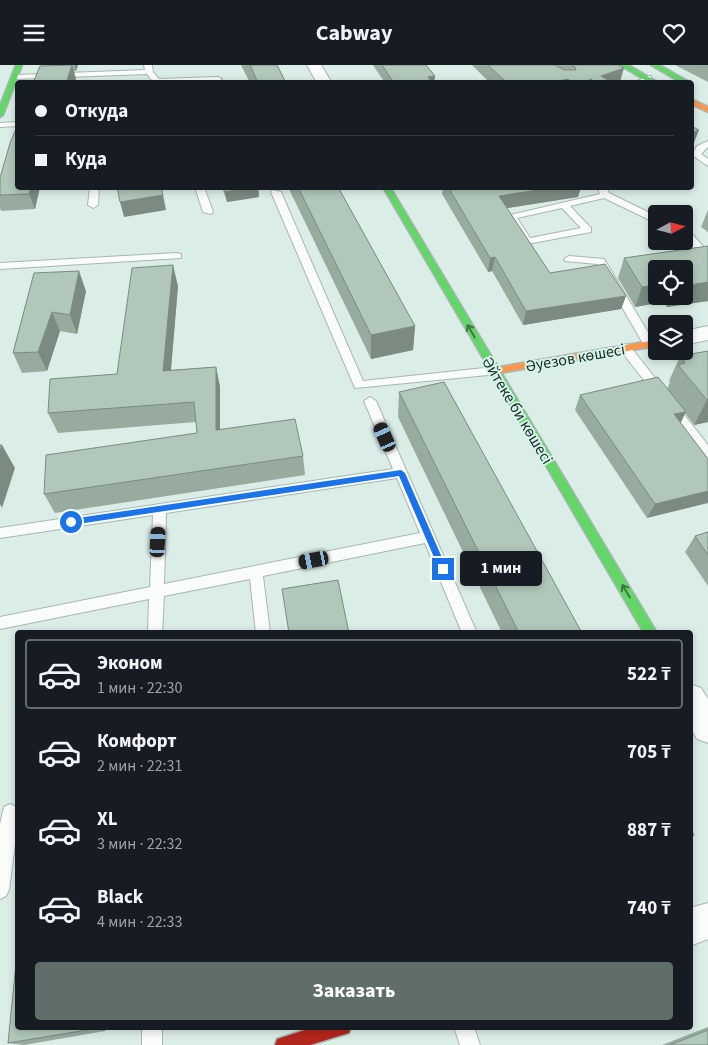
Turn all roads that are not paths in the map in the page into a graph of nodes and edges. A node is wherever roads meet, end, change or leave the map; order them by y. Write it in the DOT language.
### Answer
graph roads {
  1 [pos="19,65"];
  2 [pos="314,65"];
  3 [pos="623,65"];
  4 [pos="654,65"];
  5 [pos="149,69"];
  6 [pos="93,74"];
  7 [pos="15,77"];
  8 [pos="218,78"];
  9 [pos="92,80"];
  10 [pos="156,80"];
  11 [pos="177,80"];
  12 [pos="323,80"];
  13 [pos="652,80"];
  14 [pos="682,80"];
  15 [pos="694,103"];
  16 [pos="708,110"];
  17 [pos="0,115"];
  18 [pos="15,124"];
  19 [pos="0,125"];
  20 [pos="708,144"];
  21 [pos="694,156"];
  22 [pos="708,163"];
  23 [pos="96,190"];
  24 [pos="200,190"];
  25 [pos="388,190"];
  26 [pos="603,191"];
  27 [pos="276,192"];
  28 [pos="93,205"];
  29 [pos="564,205"];
  30 [pos="208,212"];
  31 [pos="648,216"];
  32 [pos="703,246"];
  33 [pos="177,256"];
  34 [pos="708,258"];
  35 [pos="569,259"];
  36 [pos="0,266"];
  37 [pos="708,333"];
  38 [pos="648,335"];
  39 [pos="693,336"];
  40 [pos="648,344"];
  41 [pos="625,348"];
  42 [pos="494,371"];
  43 [pos="370,401"];
  44 [pos="708,454"];
  45 [pos="401,473"];
  46 [pos="160,509"];
  47 [pos="0,533"];
  48 [pos="429,537"];
  49 [pos="256,572"];
  50 [pos="156,592"];
  51 [pos="0,623"];
  52 [pos="155,630"];
  53 [pos="263,630"];
  54 [pos="469,630"];
  55 [pos="649,630"];
  56 [pos="693,703"];
  57 [pos="708,728"];
  58 [pos="10,813"];
  59 [pos="0,890"];
  60 [pos="708,921"];
  61 [pos="693,926"];
  62 [pos="152,1030"];
  63 [pos="323,1030"];
  64 [pos="465,1030"];
  65 [pos="309,1032"];
  66 [pos="152,1045"];
  67 [pos="283,1045"];
  68 [pos="470,1045"];
  1 -- 7 [label="street"];
  2 -- 12 [label="street"];
  3 -- 13 [label="street"];
  4 -- 14 [label="street"];
  5 -- 6 [label="lane"];
  5 -- 10 [label="lane"];
  6 -- 7 [label="lane"];
  6 -- 9 [label="lane"];
  7 -- 17 [label="street"];
  8 -- 11 [label="lane"];
  15 -- 16 [label="street"];
  18 -- 19 [label="lane"];
  20 -- 21 [label="lane"];
  21 -- 22 [label="lane"];
  23 -- 28 [label="lane"];
  24 -- 30 [label="lane"];
  42 -- 25 [label="street, Әйтеке би көшесі, one-way"];
  26 -- 29 [label="lane"];
  26 -- 31 [label="lane"];
  27 -- 42 [label="lane"];
  29 -- 29 [label="lane"];
  32 -- 34 [label="lane"];
  33 -- 36 [label="lane"];
  35 -- 38 [label="lane"];
  37 -- 39 [label="street"];
  40 -- 41 [label="street, Әуезов көшесі"];
  41 -- 42 [label="street, Әуезов көшесі"];
  41 -- 44 [label="lane"];
  55 -- 42 [label="street, Әйтеке би көшесі, one-way"];
  43 -- 45 [label="lane"];
  45 -- 46 [label="lane"];
  45 -- 48 [label="lane"];
  46 -- 47 [label="lane"];
  46 -- 50 [label="lane"];
  48 -- 49 [label="lane"];
  48 -- 54 [label="lane"];
  49 -- 50 [label="lane"];
  49 -- 53 [label="lane"];
  50 -- 51 [label="lane"];
  50 -- 52 [label="lane"];
  56 -- 57 [label="street"];
  58 -- 59 [label="lane"];
  60 -- 61 [label="street"];
  62 -- 66 [label="lane"];
  63 -- 65 [label="street"];
  64 -- 68 [label="lane"];
  65 -- 67 [label="street"];
}
